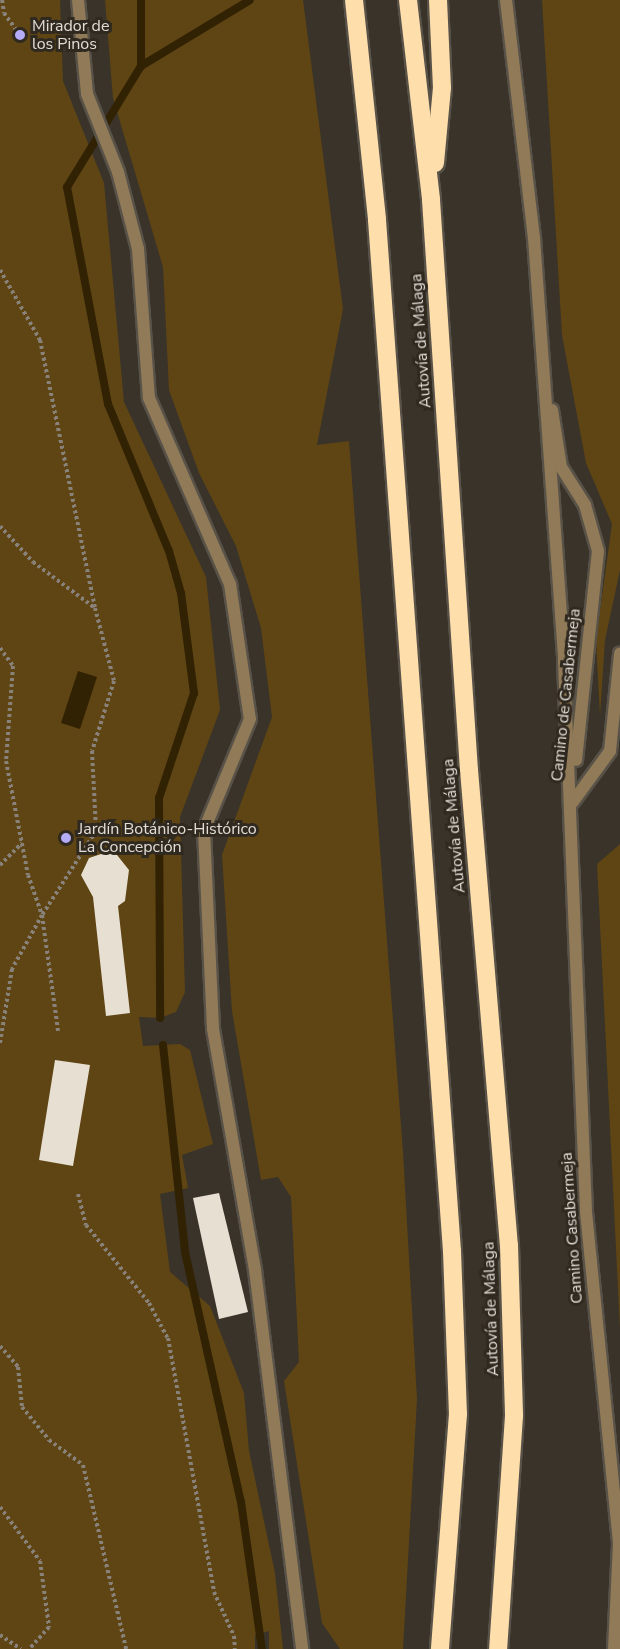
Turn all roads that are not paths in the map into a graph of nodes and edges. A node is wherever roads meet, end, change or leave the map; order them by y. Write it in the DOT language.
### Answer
graph roads {
  1 [pos="78,0"];
  2 [pos="354,0"];
  3 [pos="408,0"];
  4 [pos="438,0"];
  5 [pos="506,0"];
  6 [pos="431,201"];
  7 [pos="543,387"];
  8 [pos="620,654"];
  9 [pos="572,803"];
  10 [pos="302,1649"];
  11 [pos="440,1649"];
  12 [pos="498,1649"];
  13 [pos="614,1649"];
  1 -- 10 [label="street"];
  2 -- 11 [label="highway, Autovía de Málaga"];
  3 -- 6 [label="highway, Autovía de Málaga"];
  4 -- 6 [label="highway"];
  5 -- 7 [label="street"];
  6 -- 12 [label="highway, Autovía de Málaga"];
  7 -- 9 [label="street, Camino de Casabermeja"];
  7 -- 9 [label="street, Camino de Casabermeja"];
  8 -- 9 [label="street"];
  9 -- 13 [label="street, Camino Casabermeja"];
}
